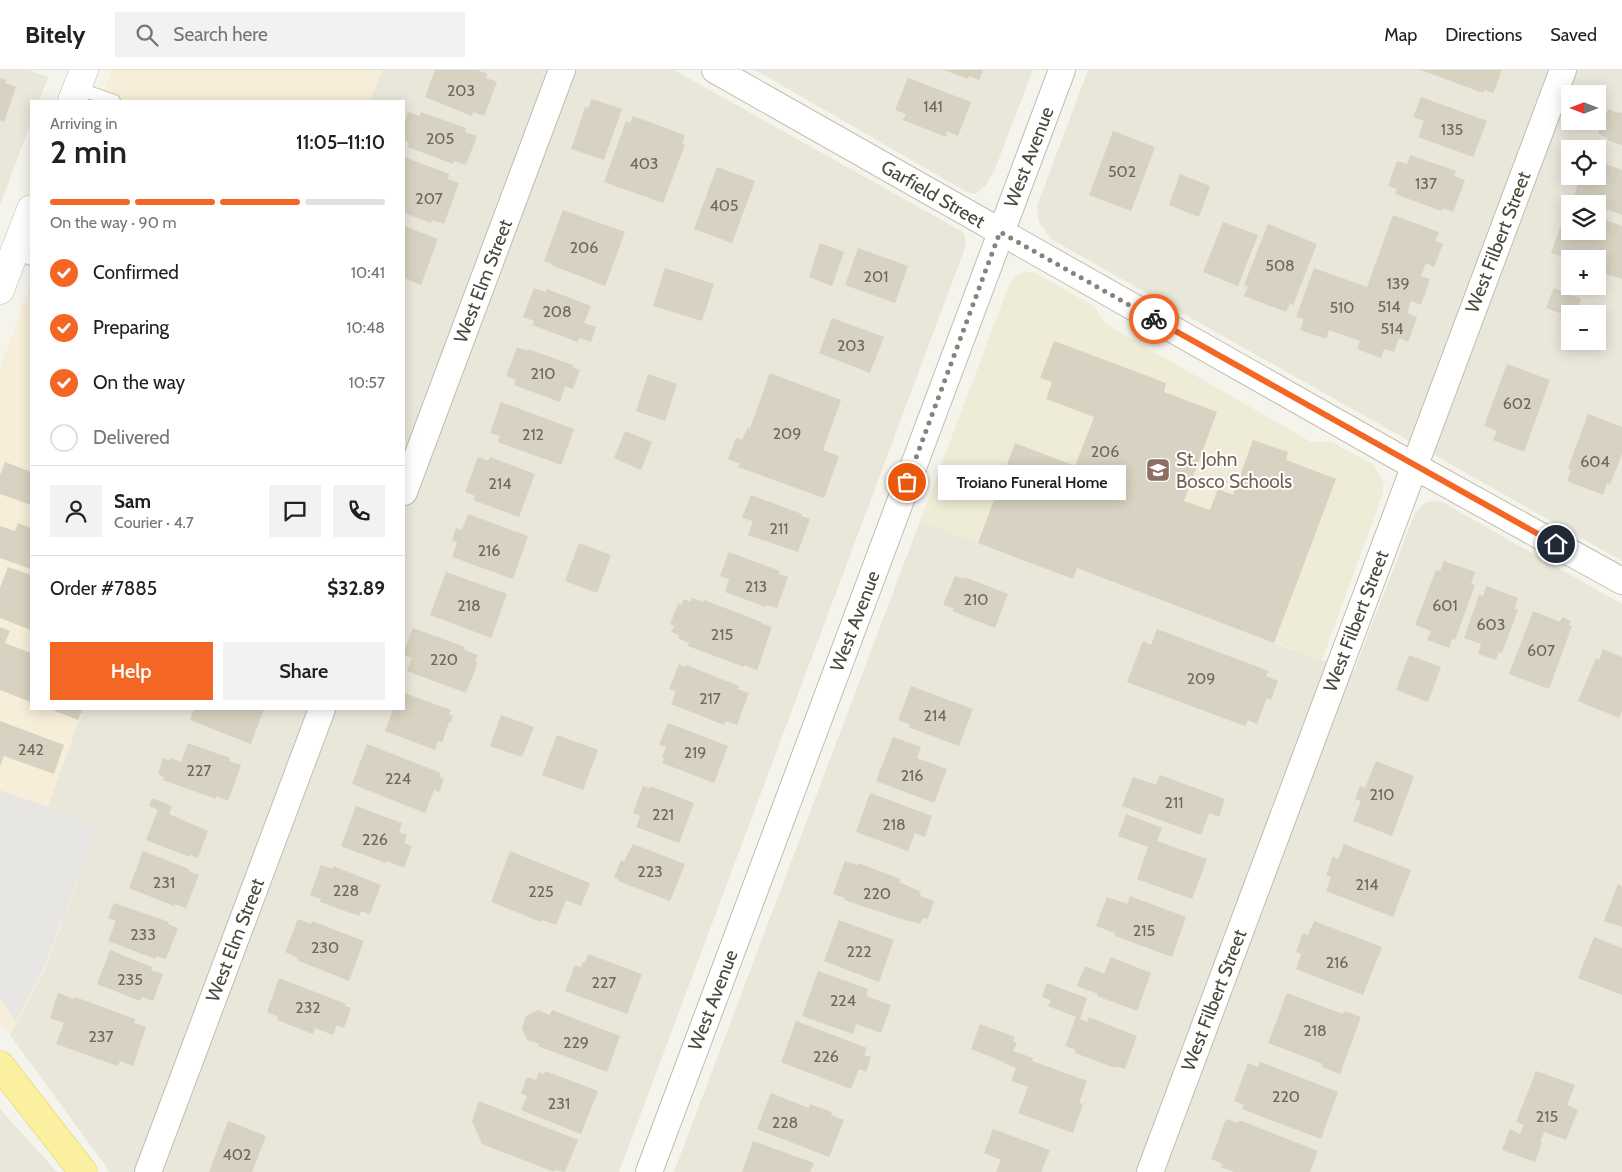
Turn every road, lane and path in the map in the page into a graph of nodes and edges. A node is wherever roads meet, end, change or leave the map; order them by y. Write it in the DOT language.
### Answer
graph roads {
  1 [pos="562,70"];
  2 [pos="715,70"];
  3 [pos="1062,70"];
  4 [pos="1563,70"];
  5 [pos="78,86"];
  6 [pos="112,100"];
  7 [pos="30,215"];
  8 [pos="1000,232"];
  9 [pos="23,255"];
  10 [pos="0,290"];
  11 [pos="1414,466"];
  12 [pos="405,489"];
  13 [pos="1622,581"];
  14 [pos="322,710"];
  15 [pos="0,1065"];
  16 [pos="83,1172"];
  17 [pos="148,1172"];
  18 [pos="648,1172"];
  19 [pos="1150,1172"];
  1 -- 12 [label="street, West Elm Street"];
  2 -- 8 [label="street, Garfield Street"];
  3 -- 8 [label="street, West Avenue"];
  4 -- 11 [label="street, West Filbert Street"];
  5 -- 6 [label="lane"];
  7 -- 9 [label="street"];
  8 -- 11 [label="street, Garfield Street"];
  8 -- 18 [label="street, West Avenue"];
  9 -- 10 [label="street"];
  11 -- 13 [label="street, Garfield Street"];
  11 -- 19 [label="street, West Filbert Street"];
  14 -- 17 [label="street, West Elm Street"];
  15 -- 16 [label="main road"];
}
